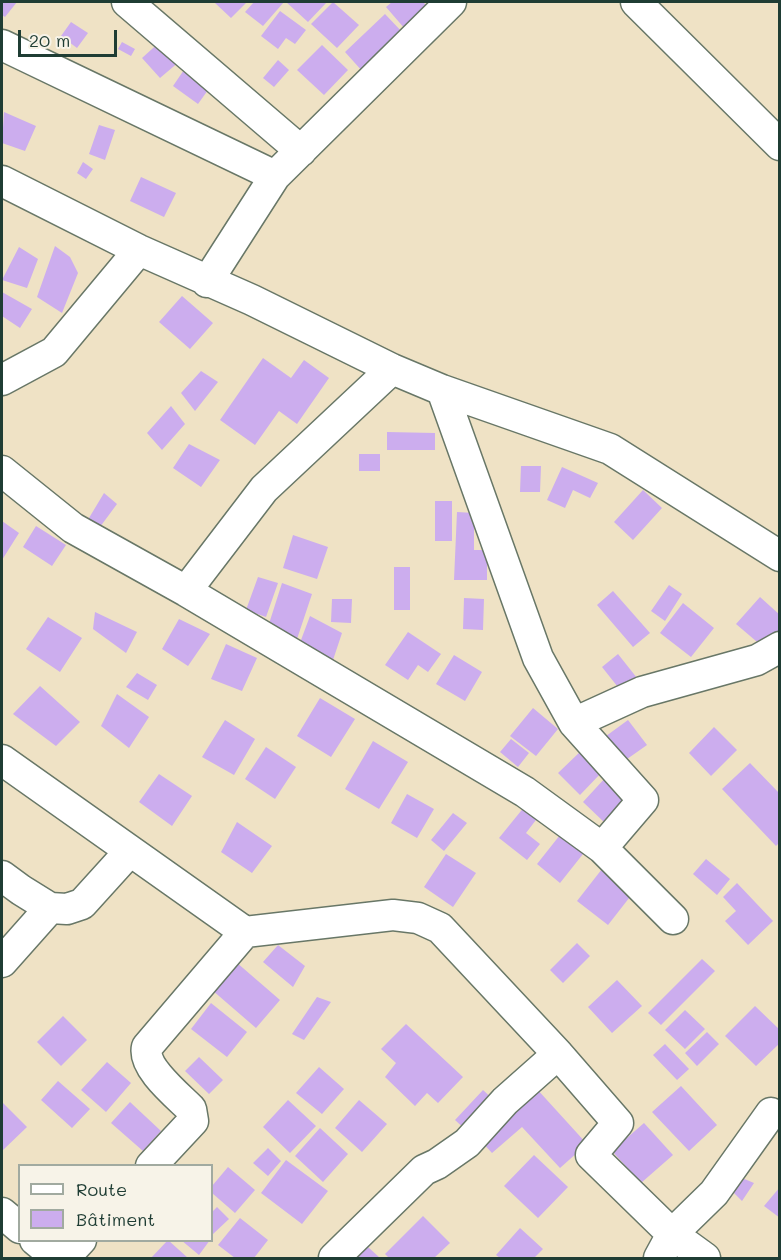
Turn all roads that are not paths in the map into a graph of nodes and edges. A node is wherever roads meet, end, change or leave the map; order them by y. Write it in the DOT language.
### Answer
graph roads {
  1 [pos="127,2"];
  2 [pos="451,2"];
  3 [pos="636,2"];
  4 [pos="2,45"];
  5 [pos="780,145"];
  6 [pos="301,151"];
  7 [pos="274,176"];
  8 [pos="2,181"];
  9 [pos="139,250"];
  10 [pos="207,282"];
  11 [pos="392,369"];
  12 [pos="2,380"];
  13 [pos="442,390"];
  14 [pos="2,471"];
  15 [pos="780,556"];
  16 [pos="186,591"];
  17 [pos="780,647"];
  18 [pos="574,723"];
  19 [pos="2,760"];
  20 [pos="602,848"];
  21 [pos="130,851"];
  22 [pos="2,876"];
  23 [pos="51,908"];
  24 [pos="673,919"];
  25 [pos="245,932"];
  26 [pos="2,962"];
  27 [pos="558,1054"];
  28 [pos="771,1113"];
  29 [pos="154,1164"];
  30 [pos="2,1213"];
  31 [pos="18,1226"];
  32 [pos="37,1242"];
  33 [pos="79,1242"];
  34 [pos="666,1246"];
  35 [pos="57,1258"];
  36 [pos="64,1258"];
  37 [pos="334,1258"];
  38 [pos="705,1258"];
  1 -- 6 [label="street"];
  2 -- 6 [label="street"];
  3 -- 5 [label="street"];
  4 -- 7 [label="street"];
  6 -- 7 [label="street"];
  7 -- 10 [label="street"];
  8 -- 9 [label="street"];
  9 -- 10 [label="street"];
  9 -- 12 [label="street"];
  10 -- 11 [label="street"];
  11 -- 13 [label="street"];
  11 -- 16 [label="street"];
  13 -- 15 [label="street"];
  13 -- 18 [label="street"];
  14 -- 16 [label="street"];
  16 -- 20 [label="street"];
  17 -- 18 [label="street"];
  18 -- 20 [label="street"];
  19 -- 21 [label="street"];
  20 -- 24 [label="street"];
  21 -- 23 [label="street"];
  21 -- 25 [label="street"];
  22 -- 23 [label="street"];
  23 -- 26 [label="street"];
  25 -- 27 [label="street"];
  25 -- 29 [label="street"];
  27 -- 34 [label="street"];
  27 -- 37 [label="street"];
  28 -- 34 [label="street"];
  30 -- 31 [label="street"];
  32 -- 35 [label="street"];
  33 -- 36 [label="street"];
  34 -- 38 [label="street"];
}
